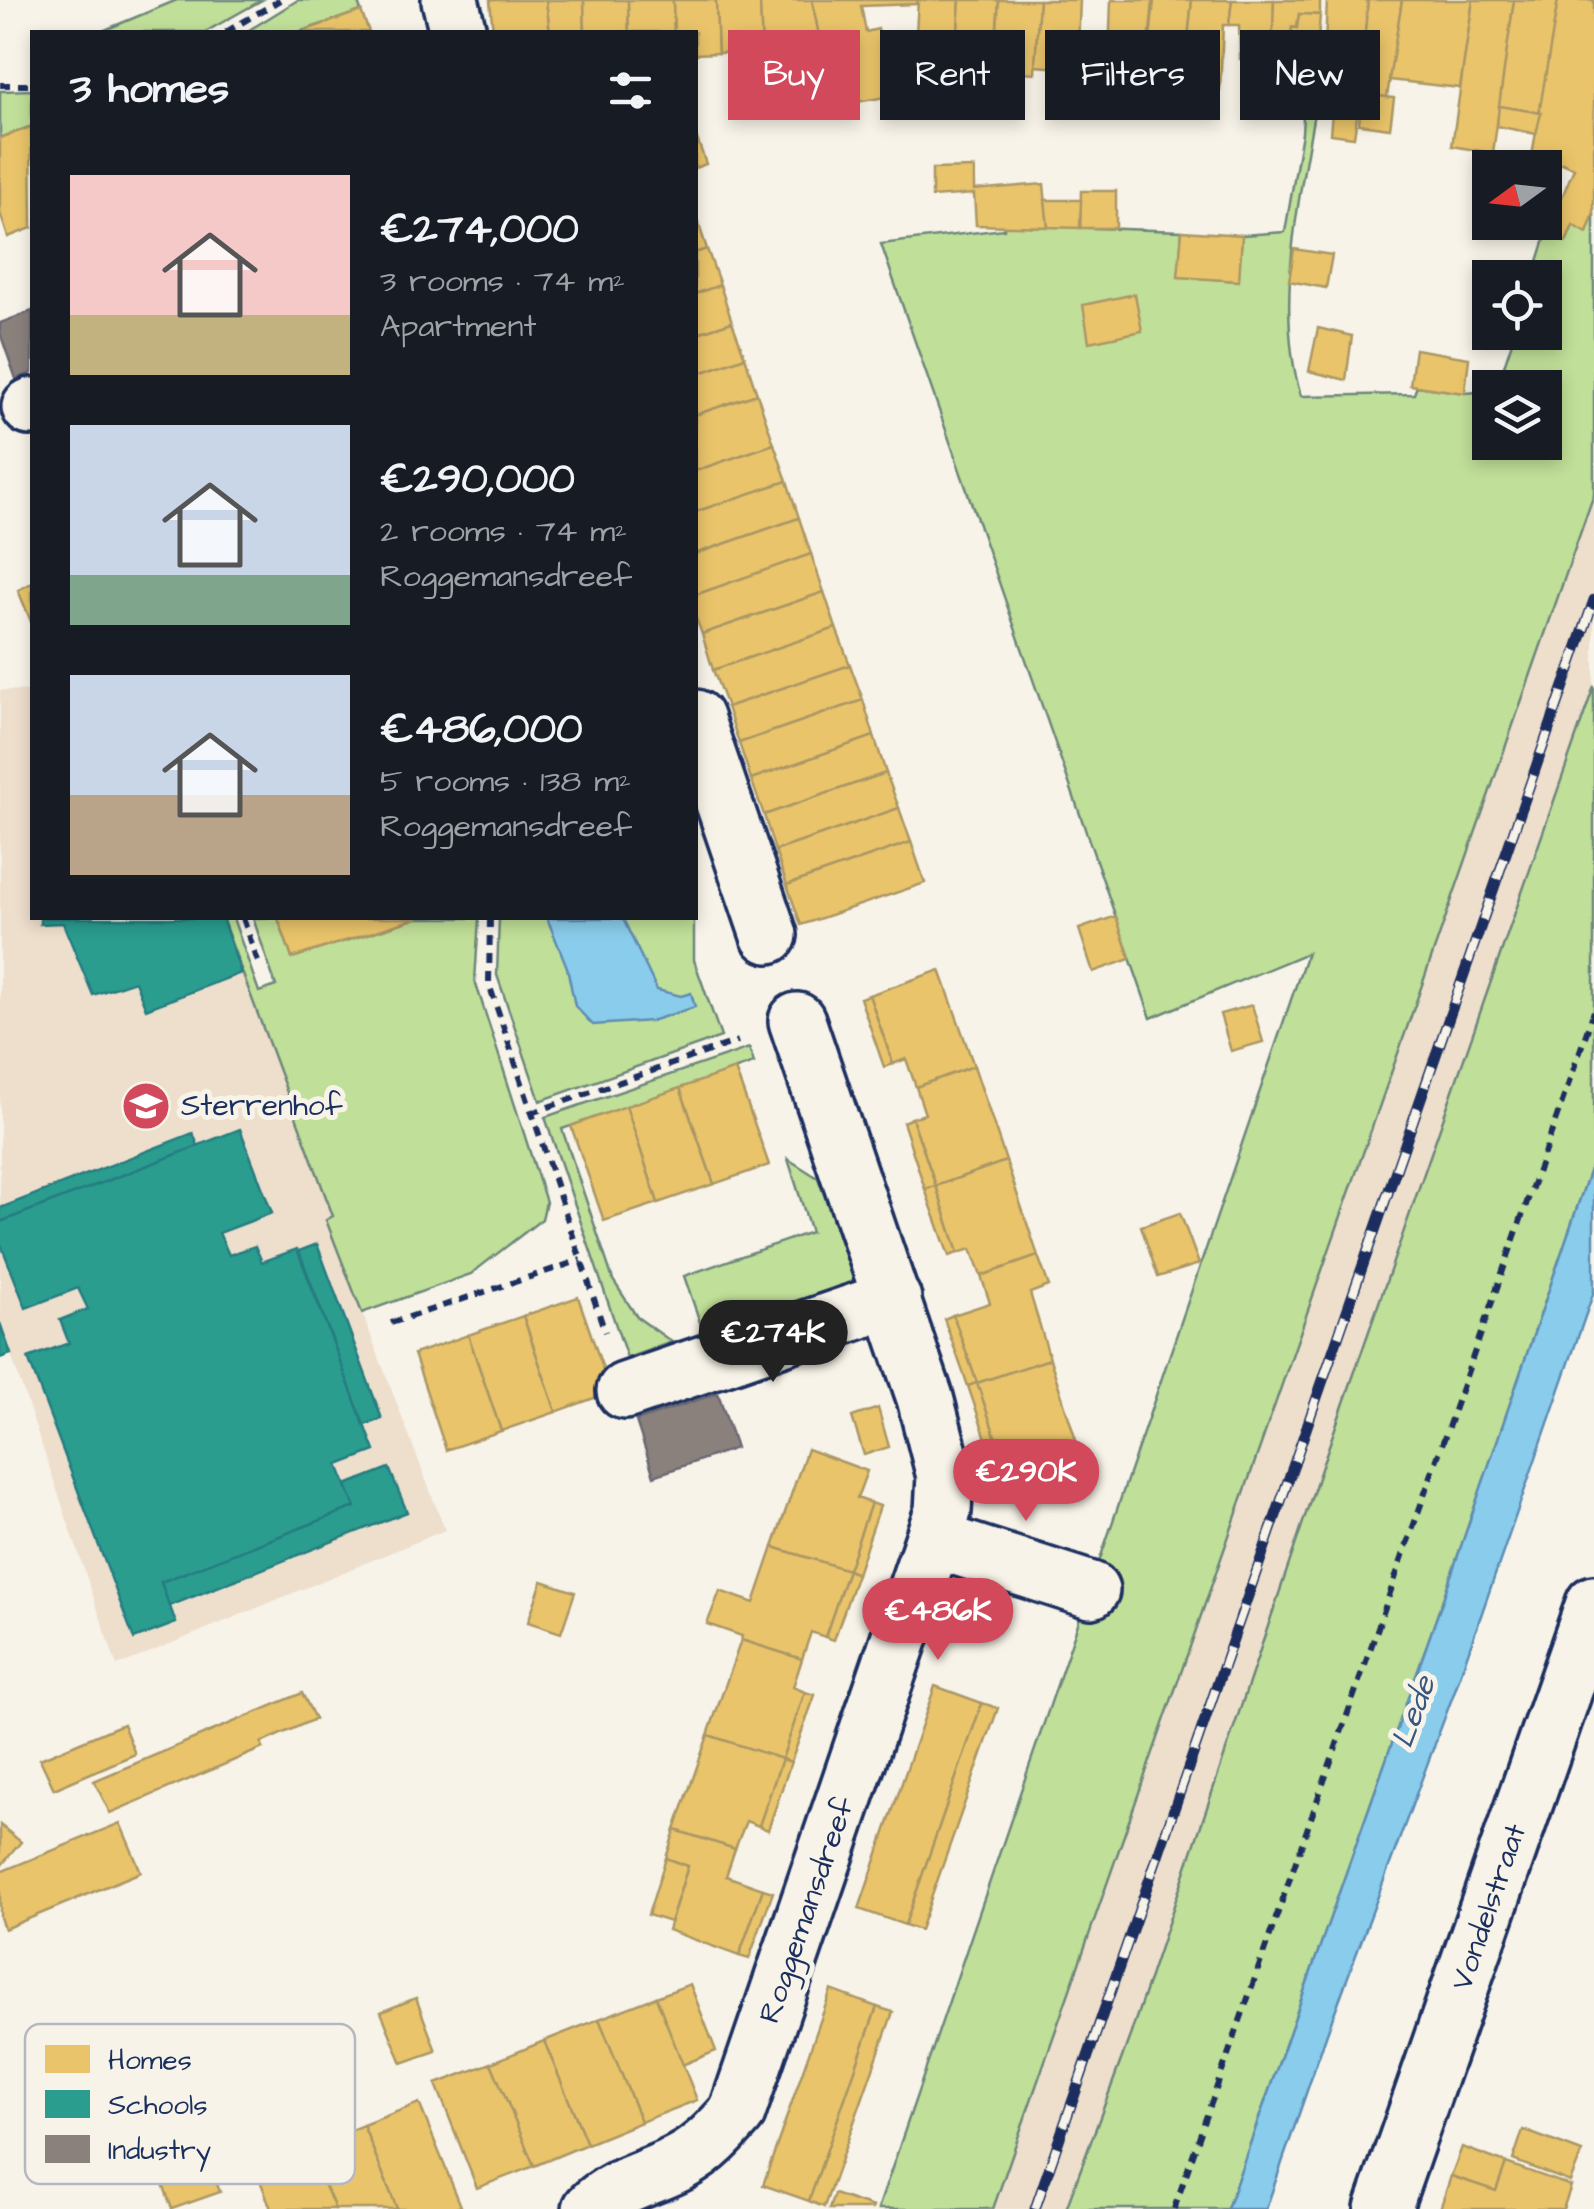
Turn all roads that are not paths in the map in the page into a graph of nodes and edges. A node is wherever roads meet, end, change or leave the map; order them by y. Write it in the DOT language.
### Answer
graph roads {
  1 [pos="450,0"];
  2 [pos="458,30"];
  3 [pos="698,727"];
  4 [pos="769,936"];
  5 [pos="797,1021"];
  6 [pos="893,1299"];
  7 [pos="625,1392"];
  8 [pos="935,1540"];
  9 [pos="1091,1590"];
  10 [pos="1594,1604"];
  11 [pos="591,2209"];
  12 [pos="1384,2209"];
  1 -- 2 [label="street"];
  3 -- 4 [label="street"];
  5 -- 6 [label="street, Roggemansdreef"];
  6 -- 7 [label="street"];
  6 -- 8 [label="street, Roggemansdreef"];
  8 -- 9 [label="street"];
  8 -- 11 [label="street, Roggemansdreef"];
  10 -- 12 [label="street, Vondelstraat"];
}
